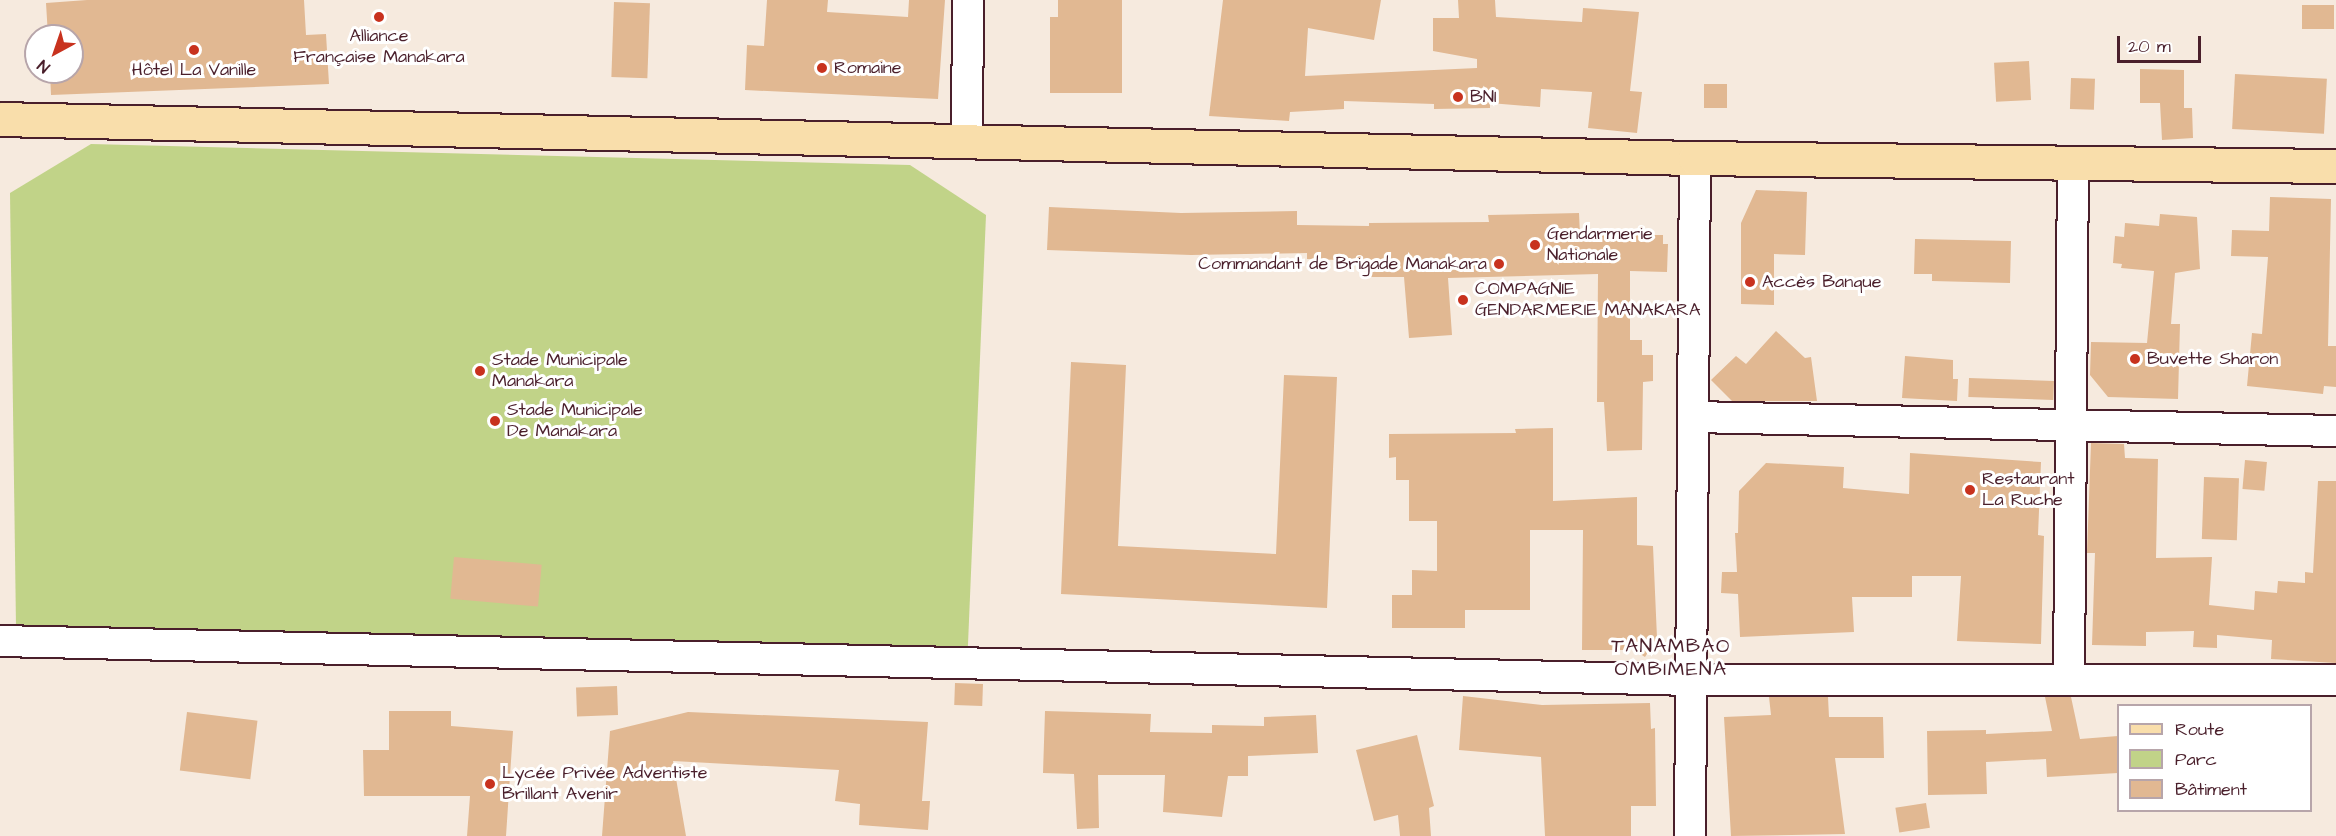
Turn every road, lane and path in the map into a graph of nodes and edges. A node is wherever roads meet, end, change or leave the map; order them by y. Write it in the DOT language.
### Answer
graph roads {
  1 [pos="968,0"];
  2 [pos="0,119"];
  3 [pos="967,140"];
  4 [pos="1695,158"];
  5 [pos="2073,162"];
  6 [pos="2336,166"];
  7 [pos="1694,417"];
  8 [pos="2071,426"];
  9 [pos="2336,431"];
  10 [pos="0,641"];
  11 [pos="1693,680"];
  12 [pos="2069,680"];
  13 [pos="2336,680"];
  14 [pos="1690,836"];
  1 -- 3 [label="street"];
  2 -- 3 [label="main road"];
  3 -- 4 [label="main road"];
  4 -- 5 [label="main road"];
  4 -- 7 [label="street"];
  5 -- 6 [label="main road"];
  5 -- 8 [label="street"];
  7 -- 8 [label="street"];
  7 -- 11 [label="street"];
  8 -- 9 [label="street"];
  8 -- 12 [label="street"];
  10 -- 11 [label="street"];
  11 -- 12 [label="street"];
  11 -- 14 [label="street"];
  12 -- 13 [label="street"];
}
